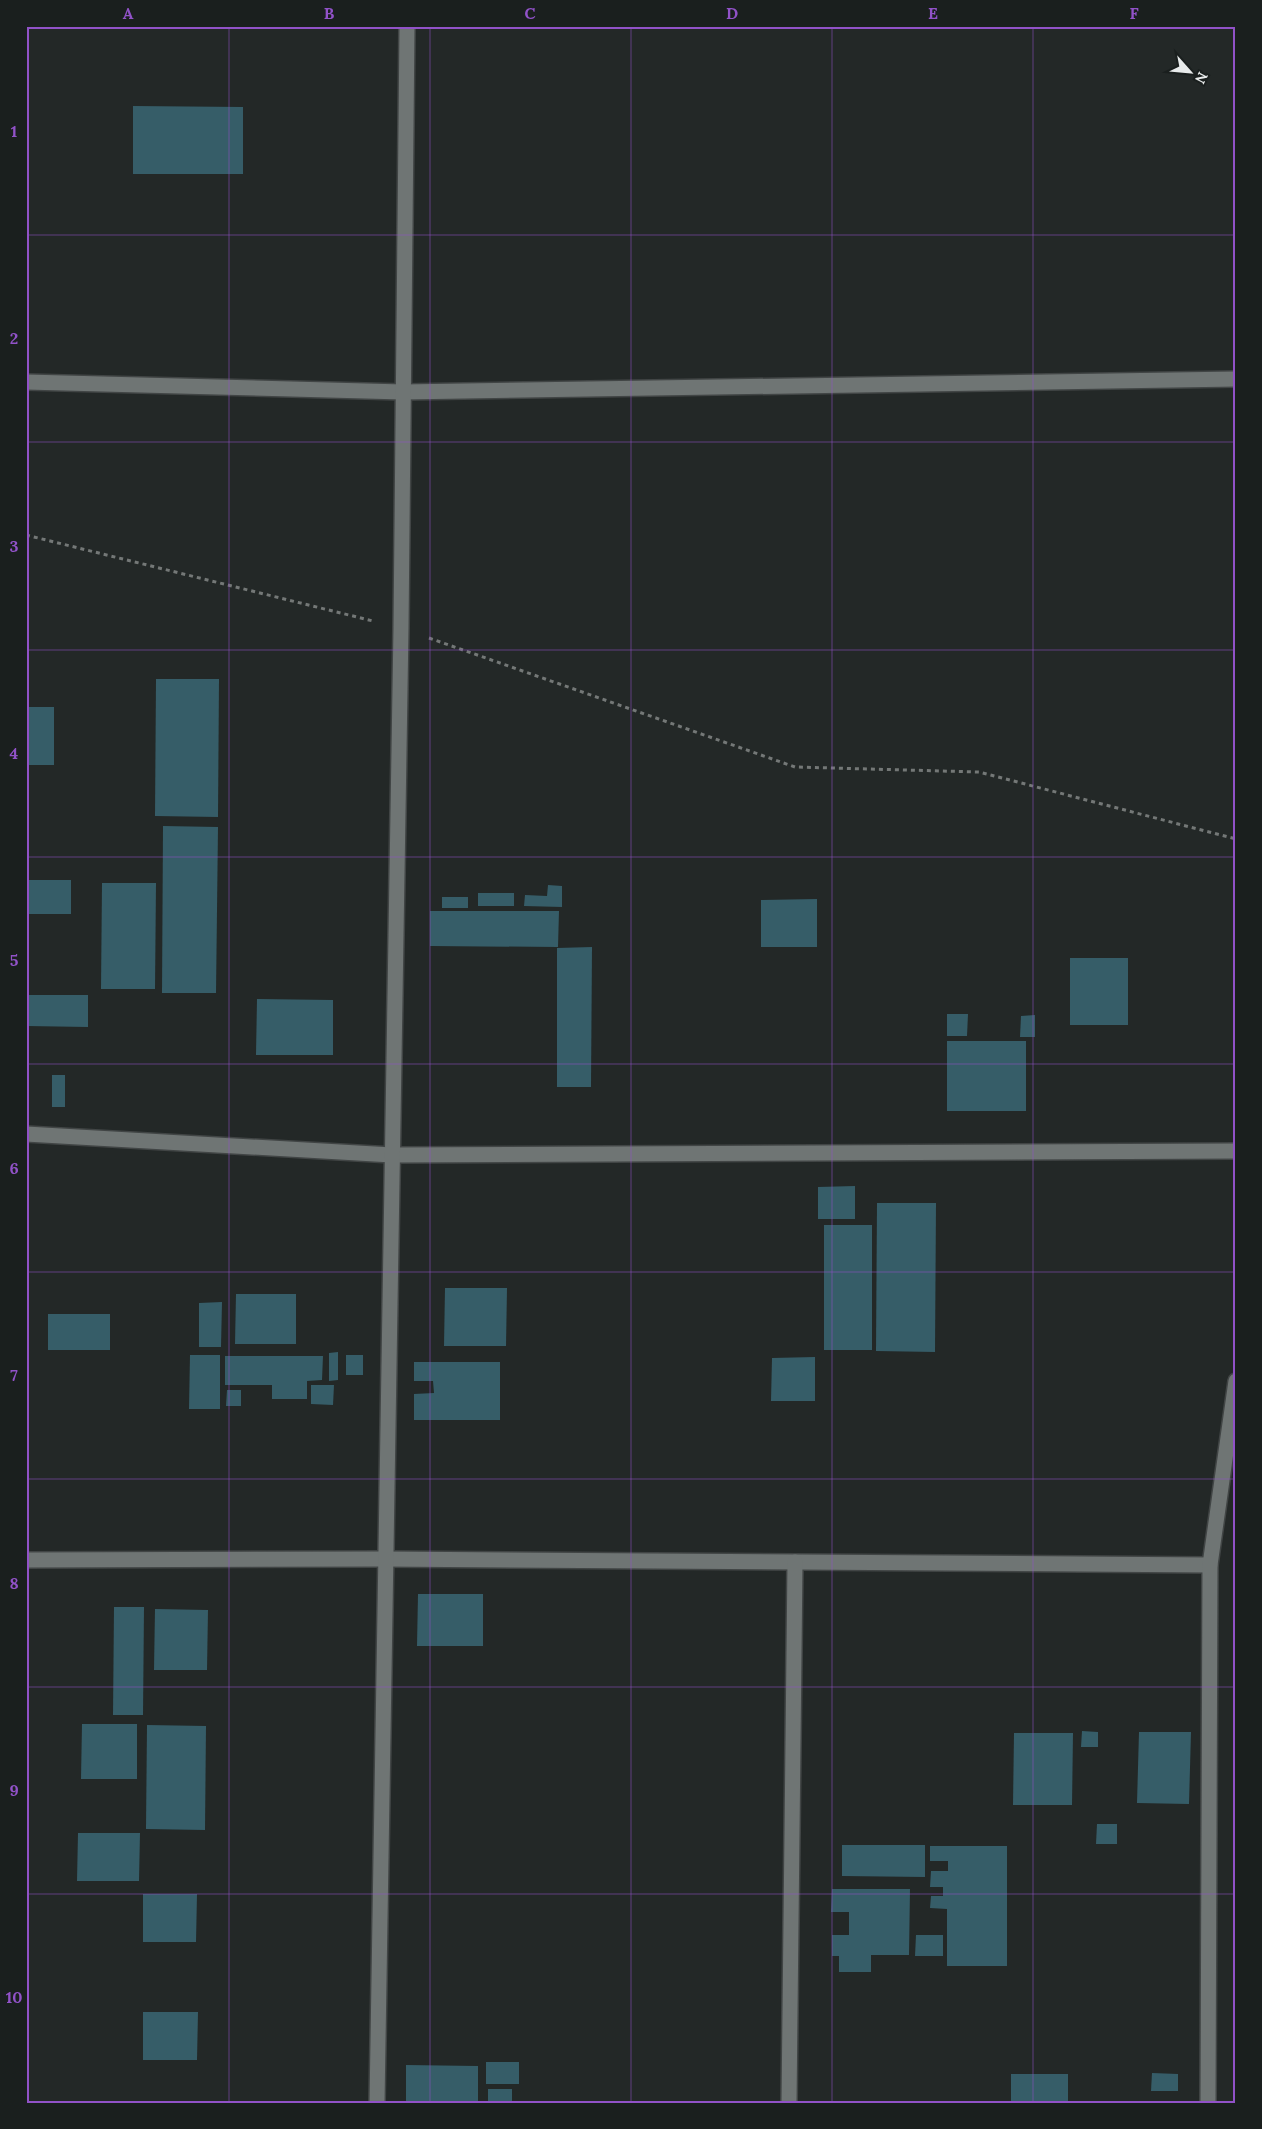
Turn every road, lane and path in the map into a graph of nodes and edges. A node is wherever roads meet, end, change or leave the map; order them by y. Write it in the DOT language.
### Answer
graph roads {
  1 [pos="407,26"];
  2 [pos="1236,378"];
  3 [pos="26,382"];
  4 [pos="403,392"];
  5 [pos="26,536"];
  6 [pos="401,628"];
  7 [pos="1236,839"];
  8 [pos="26,1134"];
  9 [pos="1236,1151"];
  10 [pos="392,1155"];
  11 [pos="1236,1381"];
  12 [pos="385,1559"];
  13 [pos="26,1560"];
  14 [pos="795,1562"];
  15 [pos="1210,1565"];
  16 [pos="377,2103"];
  17 [pos="789,2103"];
  18 [pos="1208,2103"];
  1 -- 4 [label="street"];
  2 -- 4 [label="street"];
  3 -- 4 [label="street"];
  4 -- 6 [label="street"];
  5 -- 6 [label="path"];
  6 -- 7 [label="path"];
  6 -- 10 [label="street"];
  8 -- 10 [label="street"];
  9 -- 10 [label="street"];
  10 -- 12 [label="street"];
  11 -- 15 [label="street"];
  12 -- 13 [label="street"];
  12 -- 14 [label="street"];
  12 -- 16 [label="street"];
  14 -- 15 [label="street"];
  14 -- 17 [label="street"];
  15 -- 18 [label="street"];
}
